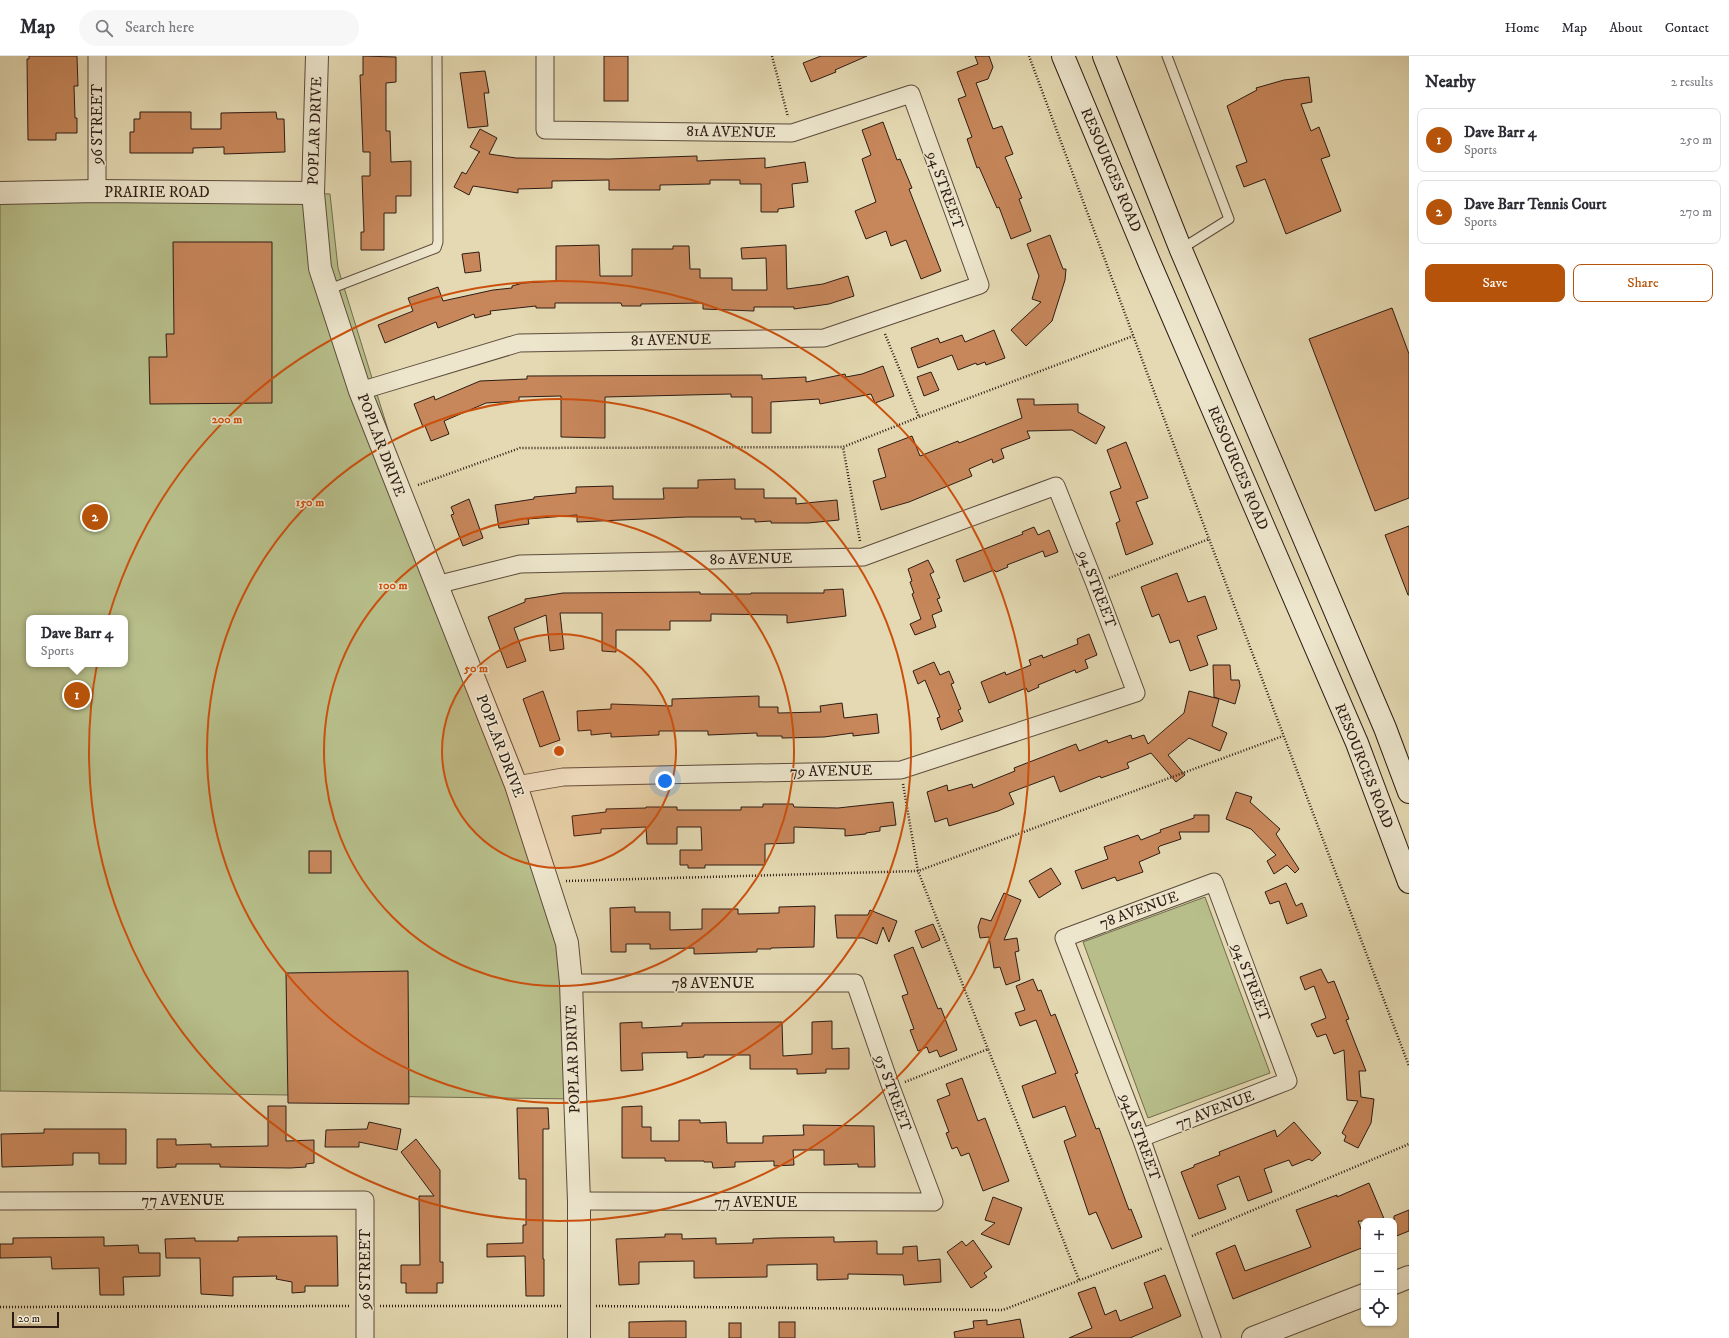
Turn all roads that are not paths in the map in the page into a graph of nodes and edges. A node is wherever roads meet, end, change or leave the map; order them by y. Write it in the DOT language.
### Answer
graph roads {
  1 [pos="97,56"];
  2 [pos="317,56"];
  3 [pos="437,56"];
  4 [pos="545,56"];
  5 [pos="1063,56"];
  6 [pos="1104,56"];
  7 [pos="1167,56"];
  8 [pos="911,94"];
  9 [pos="97,192"];
  10 [pos="313,193"];
  11 [pos="0,194"];
  12 [pos="1181,250"];
  13 [pos="1150,264"];
  14 [pos="980,285"];
  15 [pos="327,290"];
  16 [pos="360,392"];
  17 [pos="1056,486"];
  18 [pos="436,585"];
  19 [pos="1136,694"];
  20 [pos="516,785"];
  21 [pos="1409,792"];
  22 [pos="1214,882"];
  23 [pos="1409,882"];
  24 [pos="1064,938"];
  25 [pos="571,983"];
  26 [pos="854,983"];
  27 [pos="1288,1081"];
  28 [pos="1141,1138"];
  29 [pos="365,1200"];
  30 [pos="0,1201"];
  31 [pos="579,1202"];
  32 [pos="934,1202"];
  33 [pos="1409,1277"];
  34 [pos="1397,1282"];
  35 [pos="1361,1296"];
  36 [pos="365,1338"];
  37 [pos="579,1338"];
  38 [pos="1212,1338"];
  39 [pos="1253,1338"];
  1 -- 9 [label="street, 96 STREET"];
  2 -- 10 [label="street, POPLAR DRIVE"];
  3 -- 15 [label="lane"];
  4 -- 8 [label="street, 81A AVENUE"];
  5 -- 13 [label="street, RESOURCES ROAD"];
  6 -- 12 [label="street"];
  7 -- 12 [label="lane"];
  8 -- 14 [label="street, 94 STREET"];
  9 -- 10 [label="street, PRAIRIE ROAD"];
  9 -- 11 [label="street, PRAIRIE ROAD"];
  10 -- 15 [label="street, POPLAR DRIVE"];
  12 -- 13 [label="street"];
  12 -- 21 [label="street"];
  13 -- 23 [label="street, RESOURCES ROAD"];
  14 -- 16 [label="street, 81 AVENUE"];
  15 -- 16 [label="street, POPLAR DRIVE"];
  16 -- 18 [label="street, POPLAR DRIVE"];
  17 -- 18 [label="street, 80 AVENUE"];
  17 -- 19 [label="street, 94 STREET"];
  18 -- 20 [label="street, POPLAR DRIVE"];
  19 -- 20 [label="street, 79 AVENUE"];
  20 -- 25 [label="street, POPLAR DRIVE"];
  22 -- 24 [label="street, 78 AVENUE"];
  22 -- 27 [label="street, 94 STREET"];
  24 -- 28 [label="street, 94A STREET"];
  25 -- 26 [label="street, 78 AVENUE"];
  25 -- 31 [label="street, POPLAR DRIVE"];
  26 -- 32 [label="street, 95 STREET"];
  27 -- 28 [label="street, 77 AVENUE"];
  28 -- 38 [label="street, 94A STREET"];
  29 -- 30 [label="street, 77 AVENUE"];
  29 -- 36 [label="street, 96 STREET"];
  31 -- 32 [label="street, 77 AVENUE"];
  31 -- 37 [label="street, POPLAR DRIVE"];
  33 -- 34 [label="street"];
  35 -- 39 [label="street"];
}
